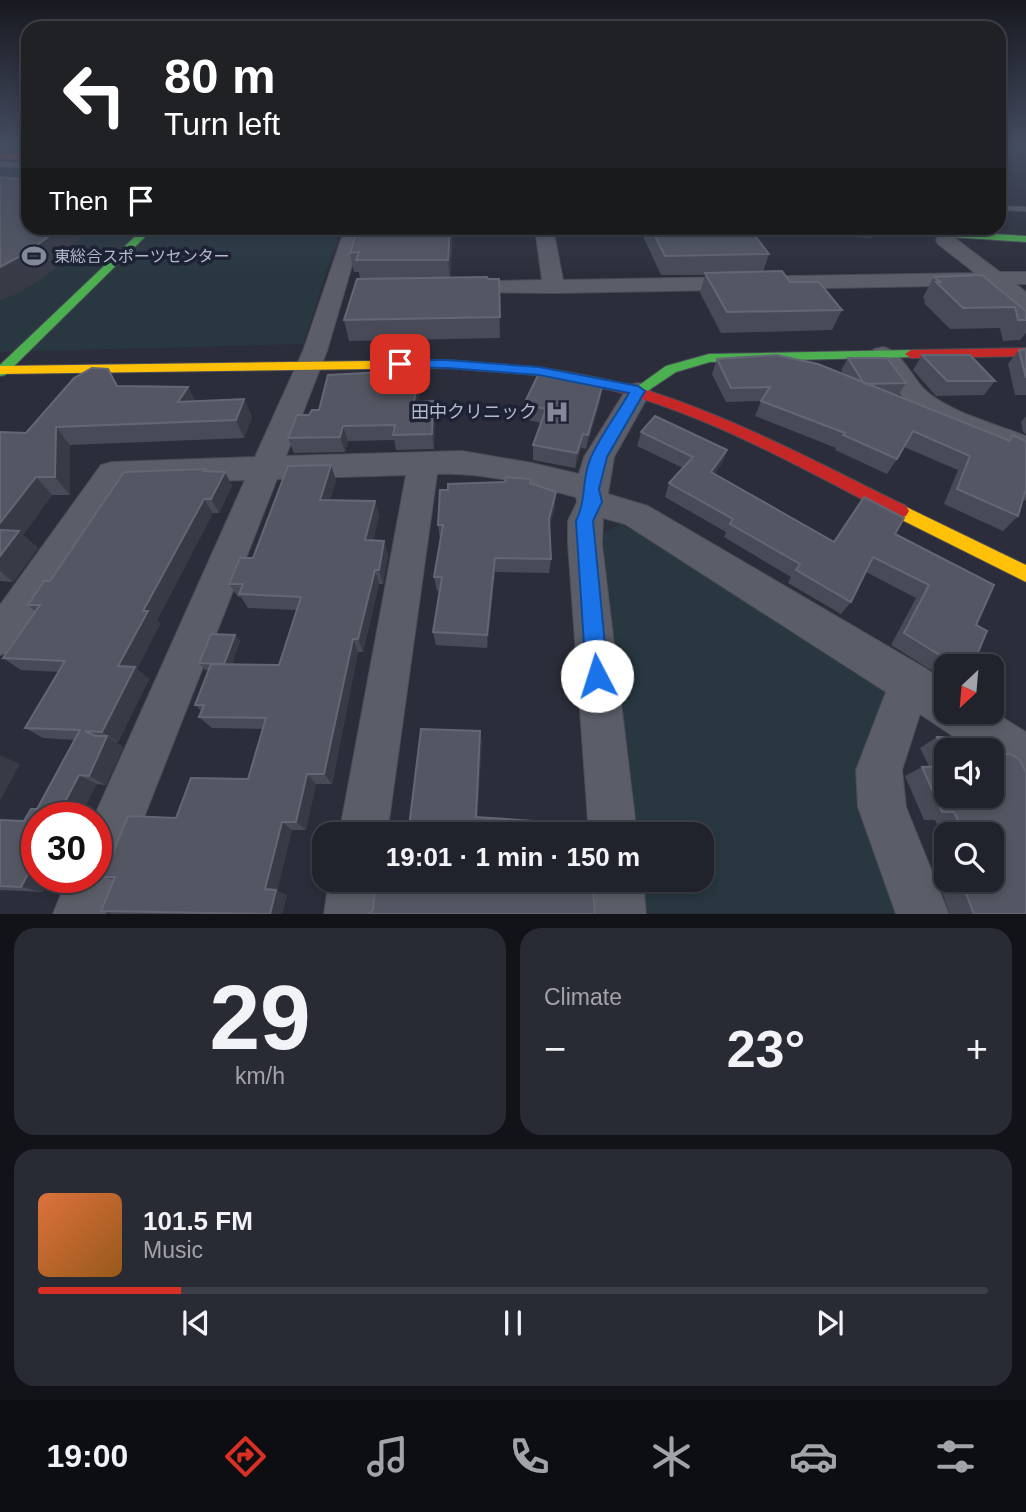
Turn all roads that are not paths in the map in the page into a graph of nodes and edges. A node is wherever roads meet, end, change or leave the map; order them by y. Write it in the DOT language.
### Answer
graph roads {
  1 [pos="1006,208"];
  2 [pos="1026,209"];
  3 [pos="1006,214"];
  4 [pos="1026,215"];
  5 [pos="1006,220"];
  6 [pos="1026,221"];
  7 [pos="1006,232"];
  8 [pos="1026,232"];
  9 [pos="135,235"];
  10 [pos="352,235"];
  11 [pos="545,235"];
  12 [pos="947,235"];
  13 [pos="953,235"];
  14 [pos="966,235"];
  15 [pos="1026,239"];
  16 [pos="1026,245"];
  17 [pos="993,278"];
  18 [pos="1026,278"];
  19 [pos="554,287"];
  20 [pos="443,289"];
  21 [pos="360,290"];
  22 [pos="333,291"];
  23 [pos="1026,302"];
  24 [pos="1026,352"];
  25 [pos="883,354"];
  26 [pos="309,366"];
  27 [pos="1,371"];
  28 [pos="638,391"];
  29 [pos="1026,448"];
  30 [pos="423,463"];
  31 [pos="265,468"];
  32 [pos="592,496"];
  33 [pos="1026,574"];
  34 [pos="0,637"];
  35 [pos="928,695"];
  36 [pos="974,724"];
  37 [pos="1026,758"];
  38 [pos="365,822"];
  39 [pos="612,822"];
  40 [pos="112,834"];
  41 [pos="353,892"];
  42 [pos="618,892"];
  43 [pos="88,893"];
  44 [pos="79,914"];
  45 [pos="350,914"];
  46 [pos="620,914"];
  47 [pos="923,914"];
  1 -- 2 [label="lane"];
  3 -- 4 [label="main road"];
  5 -- 6 [label="main road"];
  7 -- 8 [label="main road"];
  9 -- 27 [label="main road"];
  10 -- 22 [label="street"];
  11 -- 19 [label="street"];
  12 -- 17 [label="street"];
  13 -- 16 [label="lane"];
  14 -- 15 [label="main road"];
  17 -- 18 [label="street"];
  17 -- 19 [label="street"];
  17 -- 23 [label="street"];
  19 -- 20 [label="street"];
  21 -- 22 [label="street"];
  22 -- 26 [label="street"];
  24 -- 25 [label="main road"];
  25 -- 28 [label="main road"];
  25 -- 29 [label="street"];
  26 -- 27 [label="main road"];
  26 -- 28 [label="main road"];
  26 -- 31 [label="street"];
  28 -- 32 [label="street"];
  28 -- 33 [label="main road"];
  30 -- 31 [label="street"];
  30 -- 32 [label="street"];
  30 -- 38 [label="street"];
  31 -- 34 [label="street"];
  31 -- 40 [label="street"];
  32 -- 35 [label="street"];
  32 -- 39 [label="street"];
  35 -- 47 [label="street"];
  36 -- 37 [label="street"];
  41 -- 45 [label="street"];
  42 -- 46 [label="street"];
  43 -- 44 [label="street"];
}
